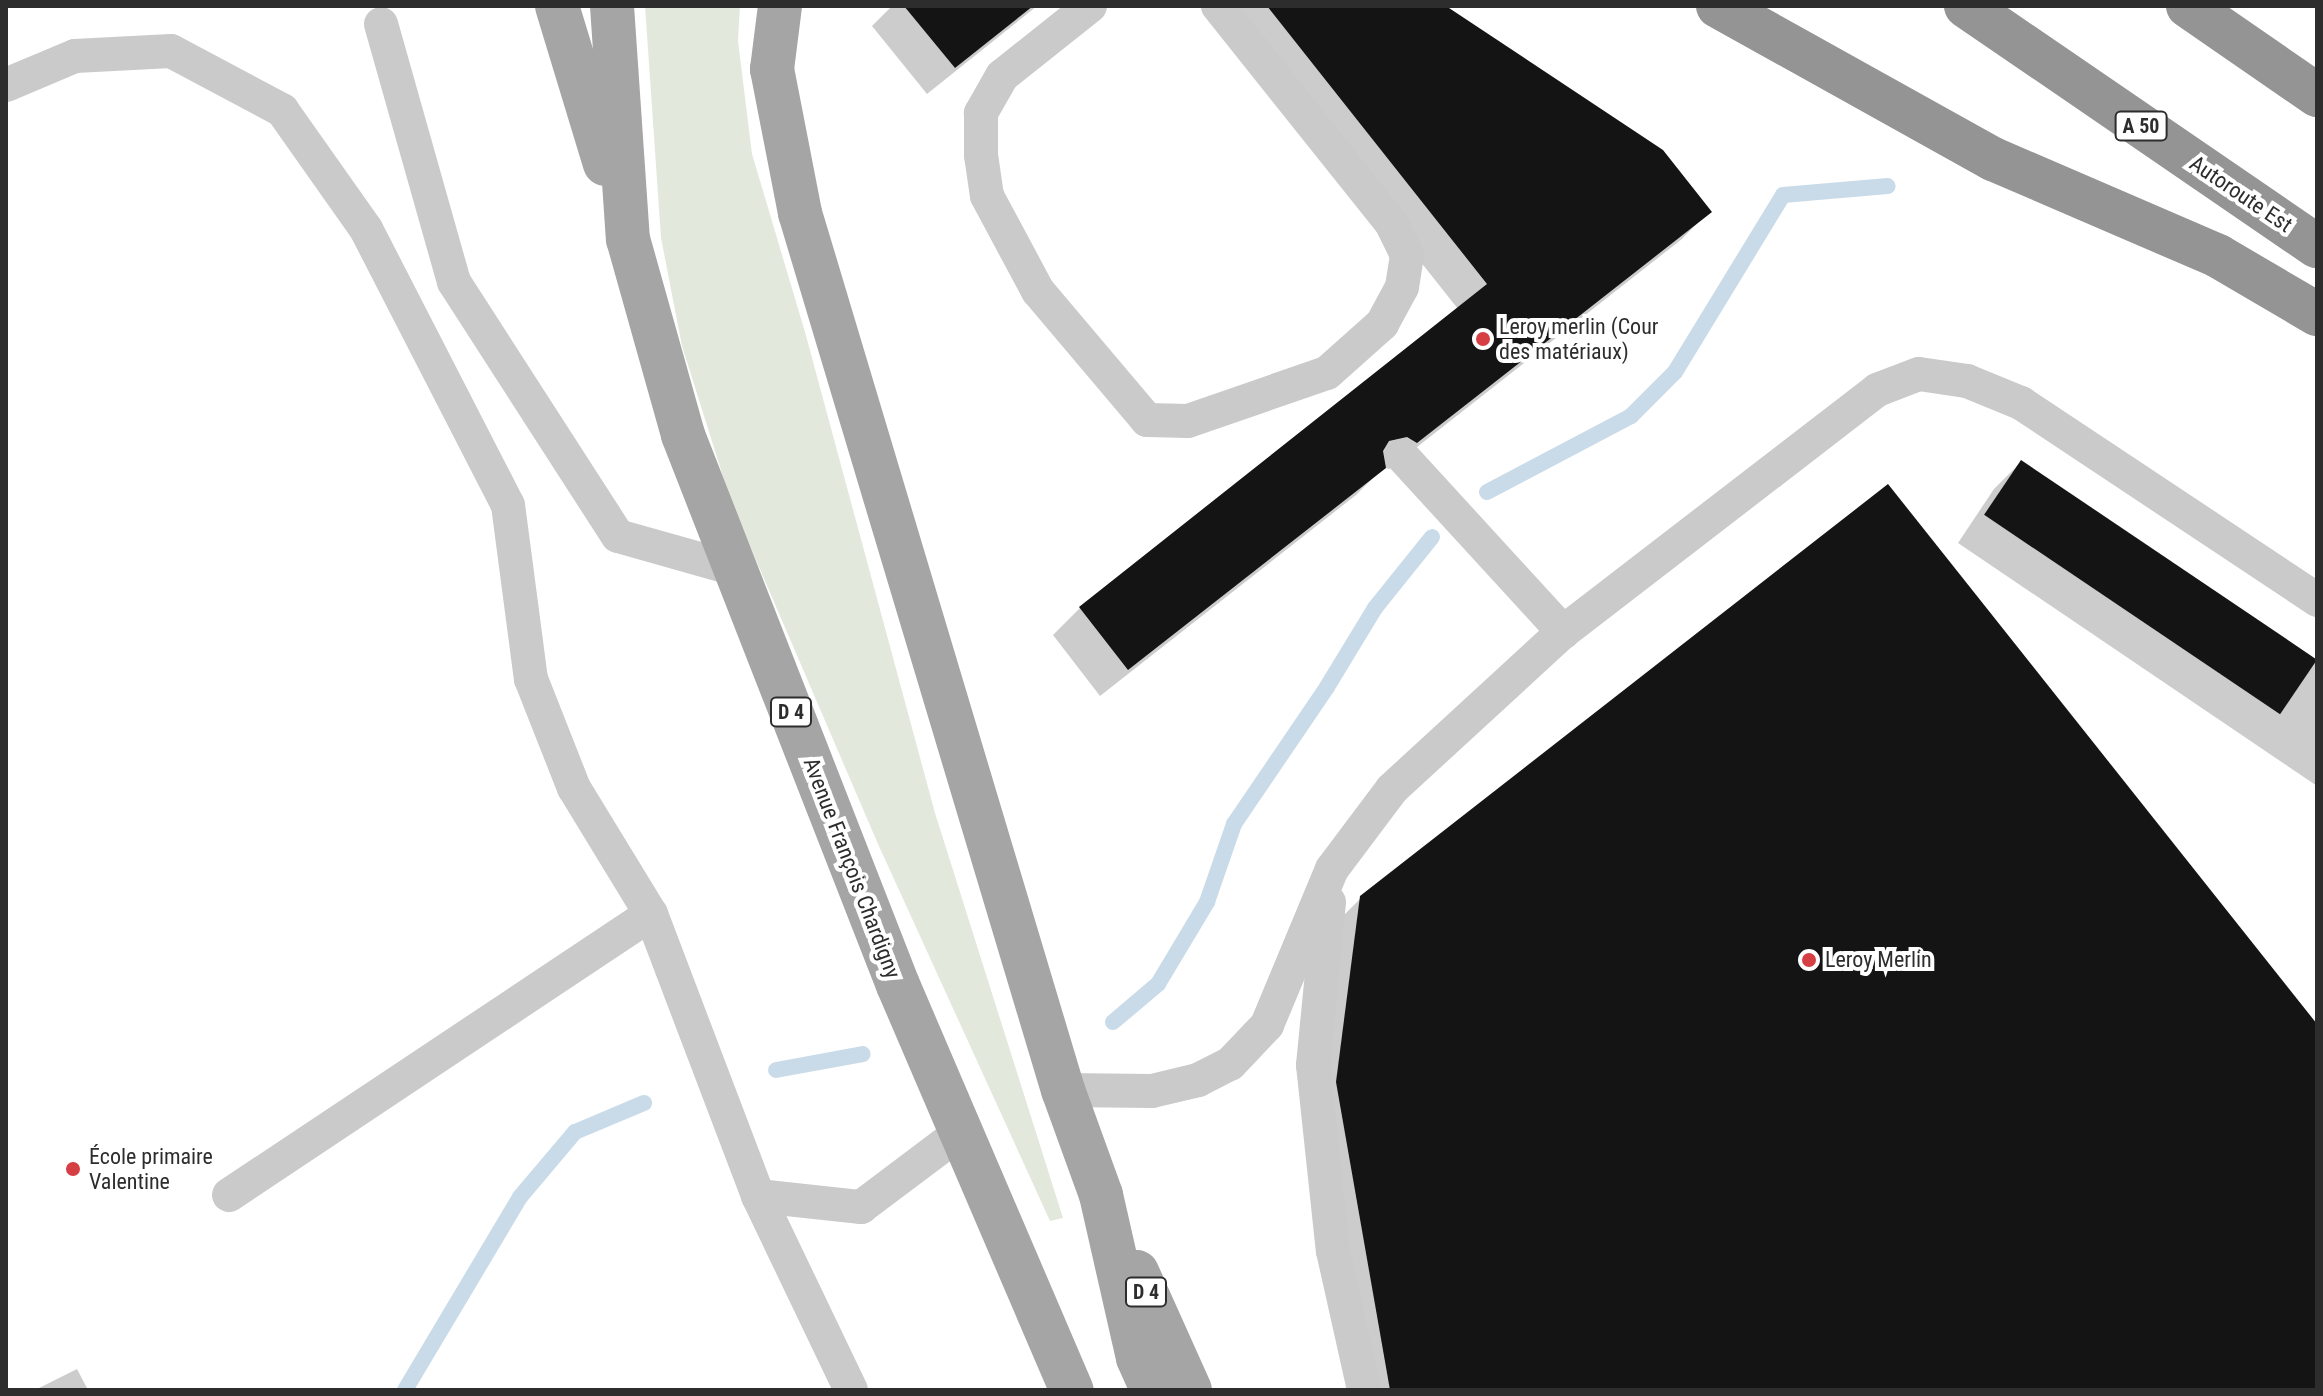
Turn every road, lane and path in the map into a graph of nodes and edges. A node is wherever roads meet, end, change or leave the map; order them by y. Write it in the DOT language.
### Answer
graph roads {
  1 [pos="557,6"];
  2 [pos="612,6"];
  3 [pos="780,6"];
  4 [pos="1090,6"];
  5 [pos="1218,6"];
  6 [pos="1718,6"];
  7 [pos="1966,6"];
  8 [pos="2188,6"];
  9 [pos="2224,6"];
  10 [pos="381,24"];
  11 [pos="2317,64"];
  12 [pos="6,85"];
  13 [pos="2317,95"];
  14 [pos="628,239"];
  15 [pos="2317,246"];
  16 [pos="2317,314"];
  17 [pos="1402,456"];
  18 [pos="735,569"];
  19 [pos="2317,600"];
  20 [pos="1563,632"];
  21 [pos="1332,869"];
  22 [pos="651,914"];
  23 [pos="1063,1090"];
  24 [pos="961,1132"];
  25 [pos="229,1195"];
  26 [pos="1101,1195"];
  27 [pos="758,1196"];
  28 [pos="851,1390"];
  29 [pos="1072,1390"];
  30 [pos="1152,1390"];
  31 [pos="1190,1390"];
  32 [pos="1364,1390"];
  1 -- 14 [label="main road"];
  2 -- 14 [label="main road, Avenue François Chardigny / D 4"];
  3 -- 23 [label="main road, D 4"];
  4 -- 5 [label="lane"];
  6 -- 16 [label="highway"];
  7 -- 15 [label="highway, Autoroute Est / A 50"];
  8 -- 13 [label="highway"];
  9 -- 11 [label="highway"];
  10 -- 18 [label="lane"];
  12 -- 22 [label="lane"];
  14 -- 18 [label="main road, Avenue François Chardigny / D 4"];
  17 -- 20 [label="lane"];
  18 -- 24 [label="main road, Avenue François Chardigny / D 4"];
  19 -- 20 [label="lane"];
  20 -- 21 [label="lane"];
  21 -- 23 [label="lane"];
  21 -- 32 [label="lane"];
  22 -- 25 [label="lane"];
  22 -- 27 [label="lane"];
  23 -- 26 [label="main road, D 4"];
  24 -- 27 [label="lane"];
  24 -- 29 [label="main road, Avenue François Chardigny / D 4"];
  26 -- 30 [label="main road, D 4"];
  26 -- 31 [label="main road, D 4"];
  27 -- 28 [label="lane"];
}
